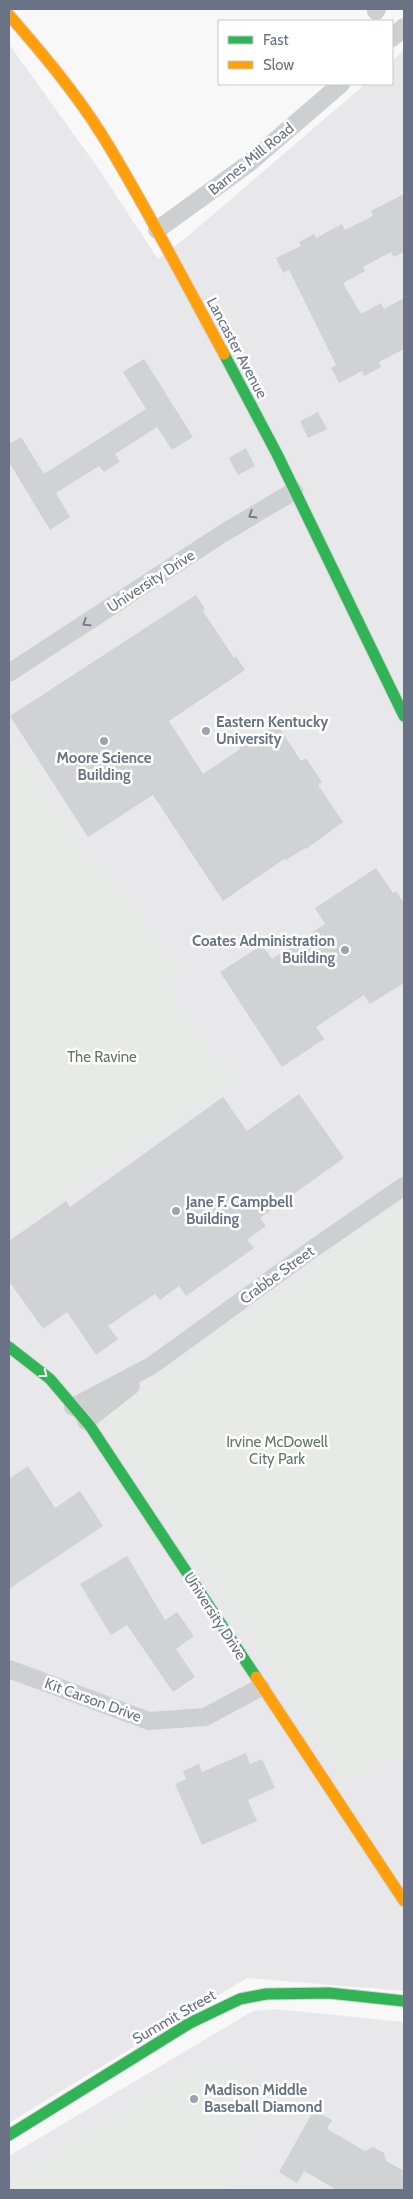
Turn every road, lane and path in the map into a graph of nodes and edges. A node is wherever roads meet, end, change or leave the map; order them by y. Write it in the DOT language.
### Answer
graph roads {
  1 [pos="9,15"];
  2 [pos="404,26"];
  3 [pos="393,37"];
  4 [pos="340,85"];
  5 [pos="157,230"];
  6 [pos="294,490"];
  7 [pos="9,673"];
  8 [pos="404,716"];
  9 [pos="404,1186"];
  10 [pos="9,1347"];
  11 [pos="151,1366"];
  12 [pos="73,1407"];
  13 [pos="86,1421"];
  14 [pos="9,1668"];
  15 [pos="262,1687"];
  16 [pos="404,1901"];
  17 [pos="404,2001"];
  18 [pos="9,2136"];
  1 -- 5 [label="street, Lancaster Avenue"];
  2 -- 3 [label="street"];
  4 -- 5 [label="street, Barnes Mill Road"];
  5 -- 6 [label="street, Lancaster Avenue"];
  6 -- 7 [label="street, University Drive, one-way"];
  6 -- 8 [label="street, Lancaster Avenue"];
  9 -- 11 [label="street, Crabbe Street"];
  10 -- 12 [label="street, University Drive, one-way"];
  11 -- 12 [label="street, Crabbe Street"];
  11 -- 13 [label="street, Crabbe Street"];
  12 -- 13 [label="street, University Drive"];
  13 -- 15 [label="street, University Drive"];
  14 -- 15 [label="street, Kit Carson Drive"];
  15 -- 16 [label="street, University Drive"];
  17 -- 18 [label="street, Summit Street"];
}
